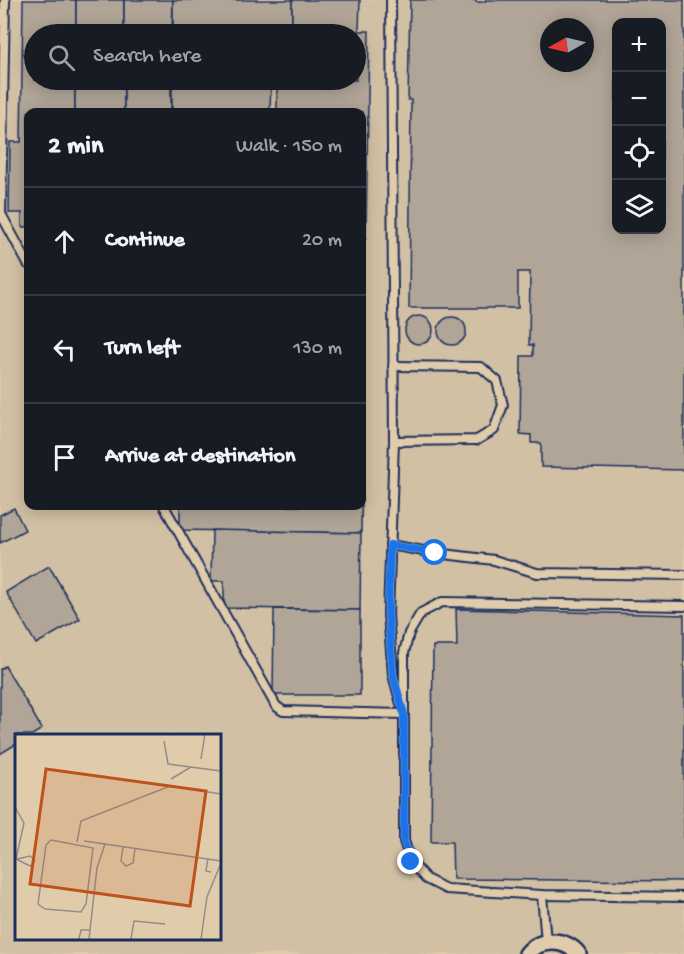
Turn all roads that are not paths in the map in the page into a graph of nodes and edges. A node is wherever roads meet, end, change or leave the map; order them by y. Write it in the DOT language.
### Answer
graph roads {
  1 [pos="5,0"];
  2 [pos="391,0"];
  3 [pos="24,257"];
  4 [pos="393,366"];
  5 [pos="394,441"];
  6 [pos="166,510"];
  7 [pos="390,545"];
  8 [pos="684,575"];
  9 [pos="684,606"];
  10 [pos="404,714"];
  11 [pos="542,895"];
  12 [pos="684,897"];
  13 [pos="546,942"];
  14 [pos="527,954"];
  15 [pos="578,954"];
  1 -- 3 [label="lane"];
  2 -- 4 [label="lane"];
  4 -- 5 [label="lane"];
  4 -- 5 [label="lane"];
  5 -- 7 [label="lane"];
  6 -- 10 [label="lane"];
  7 -- 8 [label="lane"];
  7 -- 10 [label="lane"];
  9 -- 10 [label="lane"];
  10 -- 11 [label="lane"];
  11 -- 12 [label="lane"];
  11 -- 13 [label="lane"];
  13 -- 14 [label="street"];
  13 -- 15 [label="street"];
}
